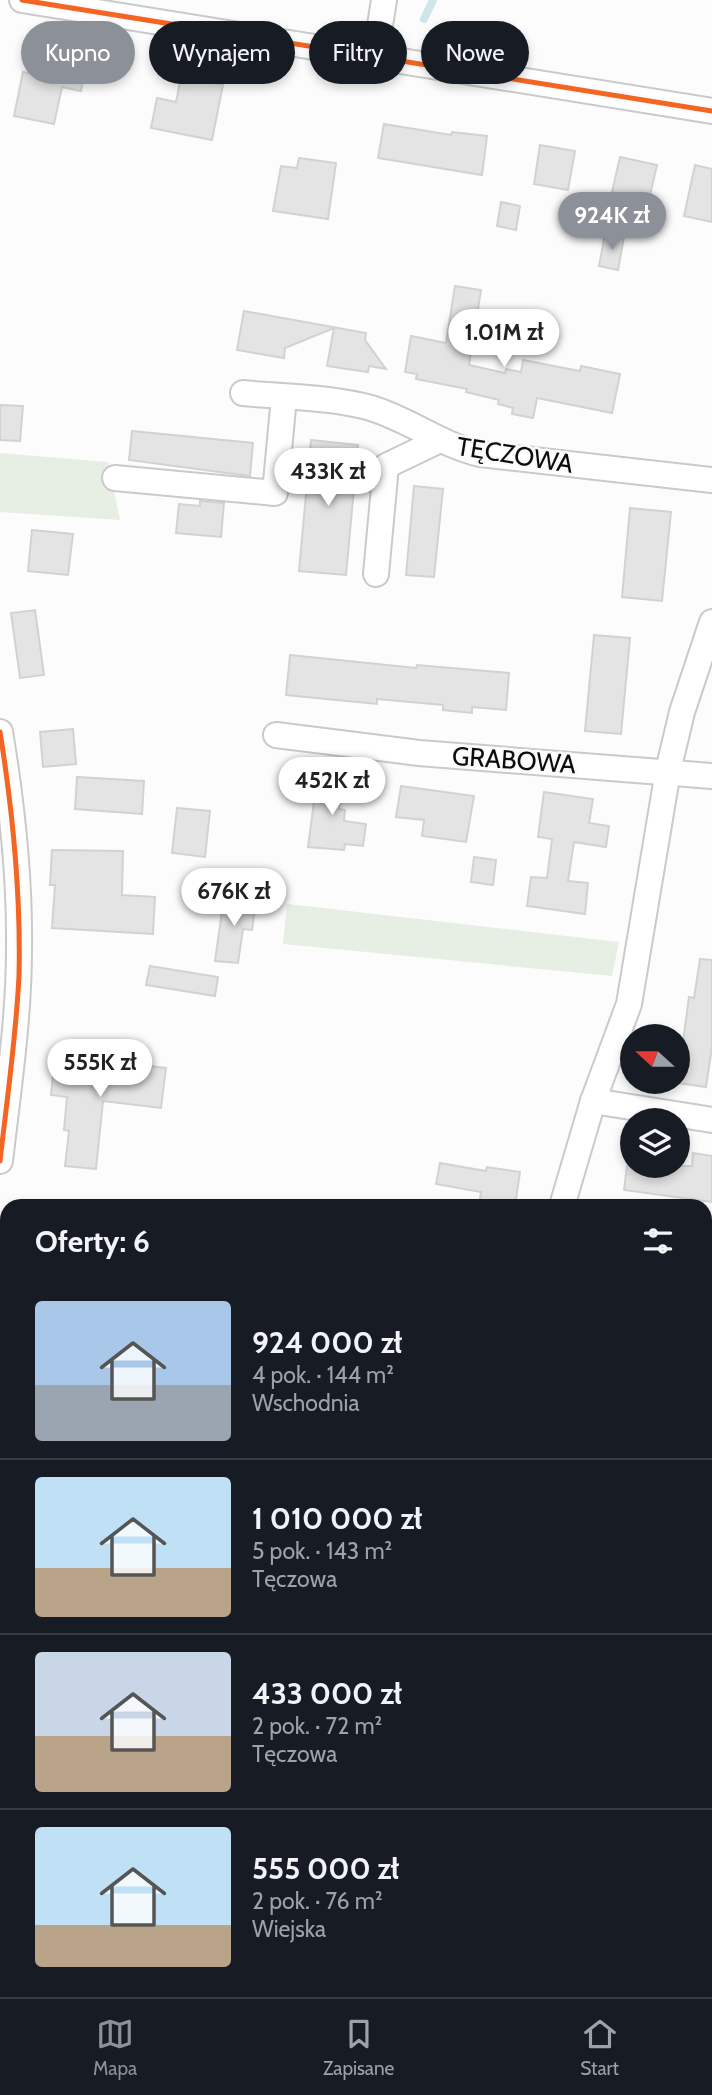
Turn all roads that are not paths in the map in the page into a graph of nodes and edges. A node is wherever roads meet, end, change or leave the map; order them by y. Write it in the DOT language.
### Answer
graph roads {
  1 [pos="22,0"];
  2 [pos="384,0"];
  3 [pos="381,21"];
  4 [pos="309,46"];
  5 [pos="407,62"];
  6 [pos="712,111"];
  7 [pos="243,393"];
  8 [pos="284,397"];
  9 [pos="440,440"];
  10 [pos="116,478"];
  11 [pos="712,480"];
  12 [pos="376,574"];
  13 [pos="712,622"];
  14 [pos="0,732"];
  15 [pos="276,735"];
  16 [pos="668,771"];
  17 [pos="712,776"];
  18 [pos="5,1080"];
  19 [pos="593,1101"];
  20 [pos="712,1120"];
  21 [pos="0,1161"];
  22 [pos="564,1199"];
  1 -- 4 [label="street"];
  2 -- 3 [label="street"];
  5 -- 6 [label="street"];
  7 -- 8 [label="street, TĘCZOWA"];
  8 -- 9 [label="street, TĘCZOWA"];
  8 -- 10 [label="street"];
  9 -- 11 [label="street, TĘCZOWA"];
  9 -- 12 [label="street"];
  13 -- 16 [label="street"];
  14 -- 18 [label="street"];
  15 -- 16 [label="street, GRABOWA"];
  16 -- 17 [label="street, GRABOWA"];
  16 -- 19 [label="street"];
  18 -- 21 [label="street"];
  19 -- 20 [label="street"];
  19 -- 22 [label="street"];
}
